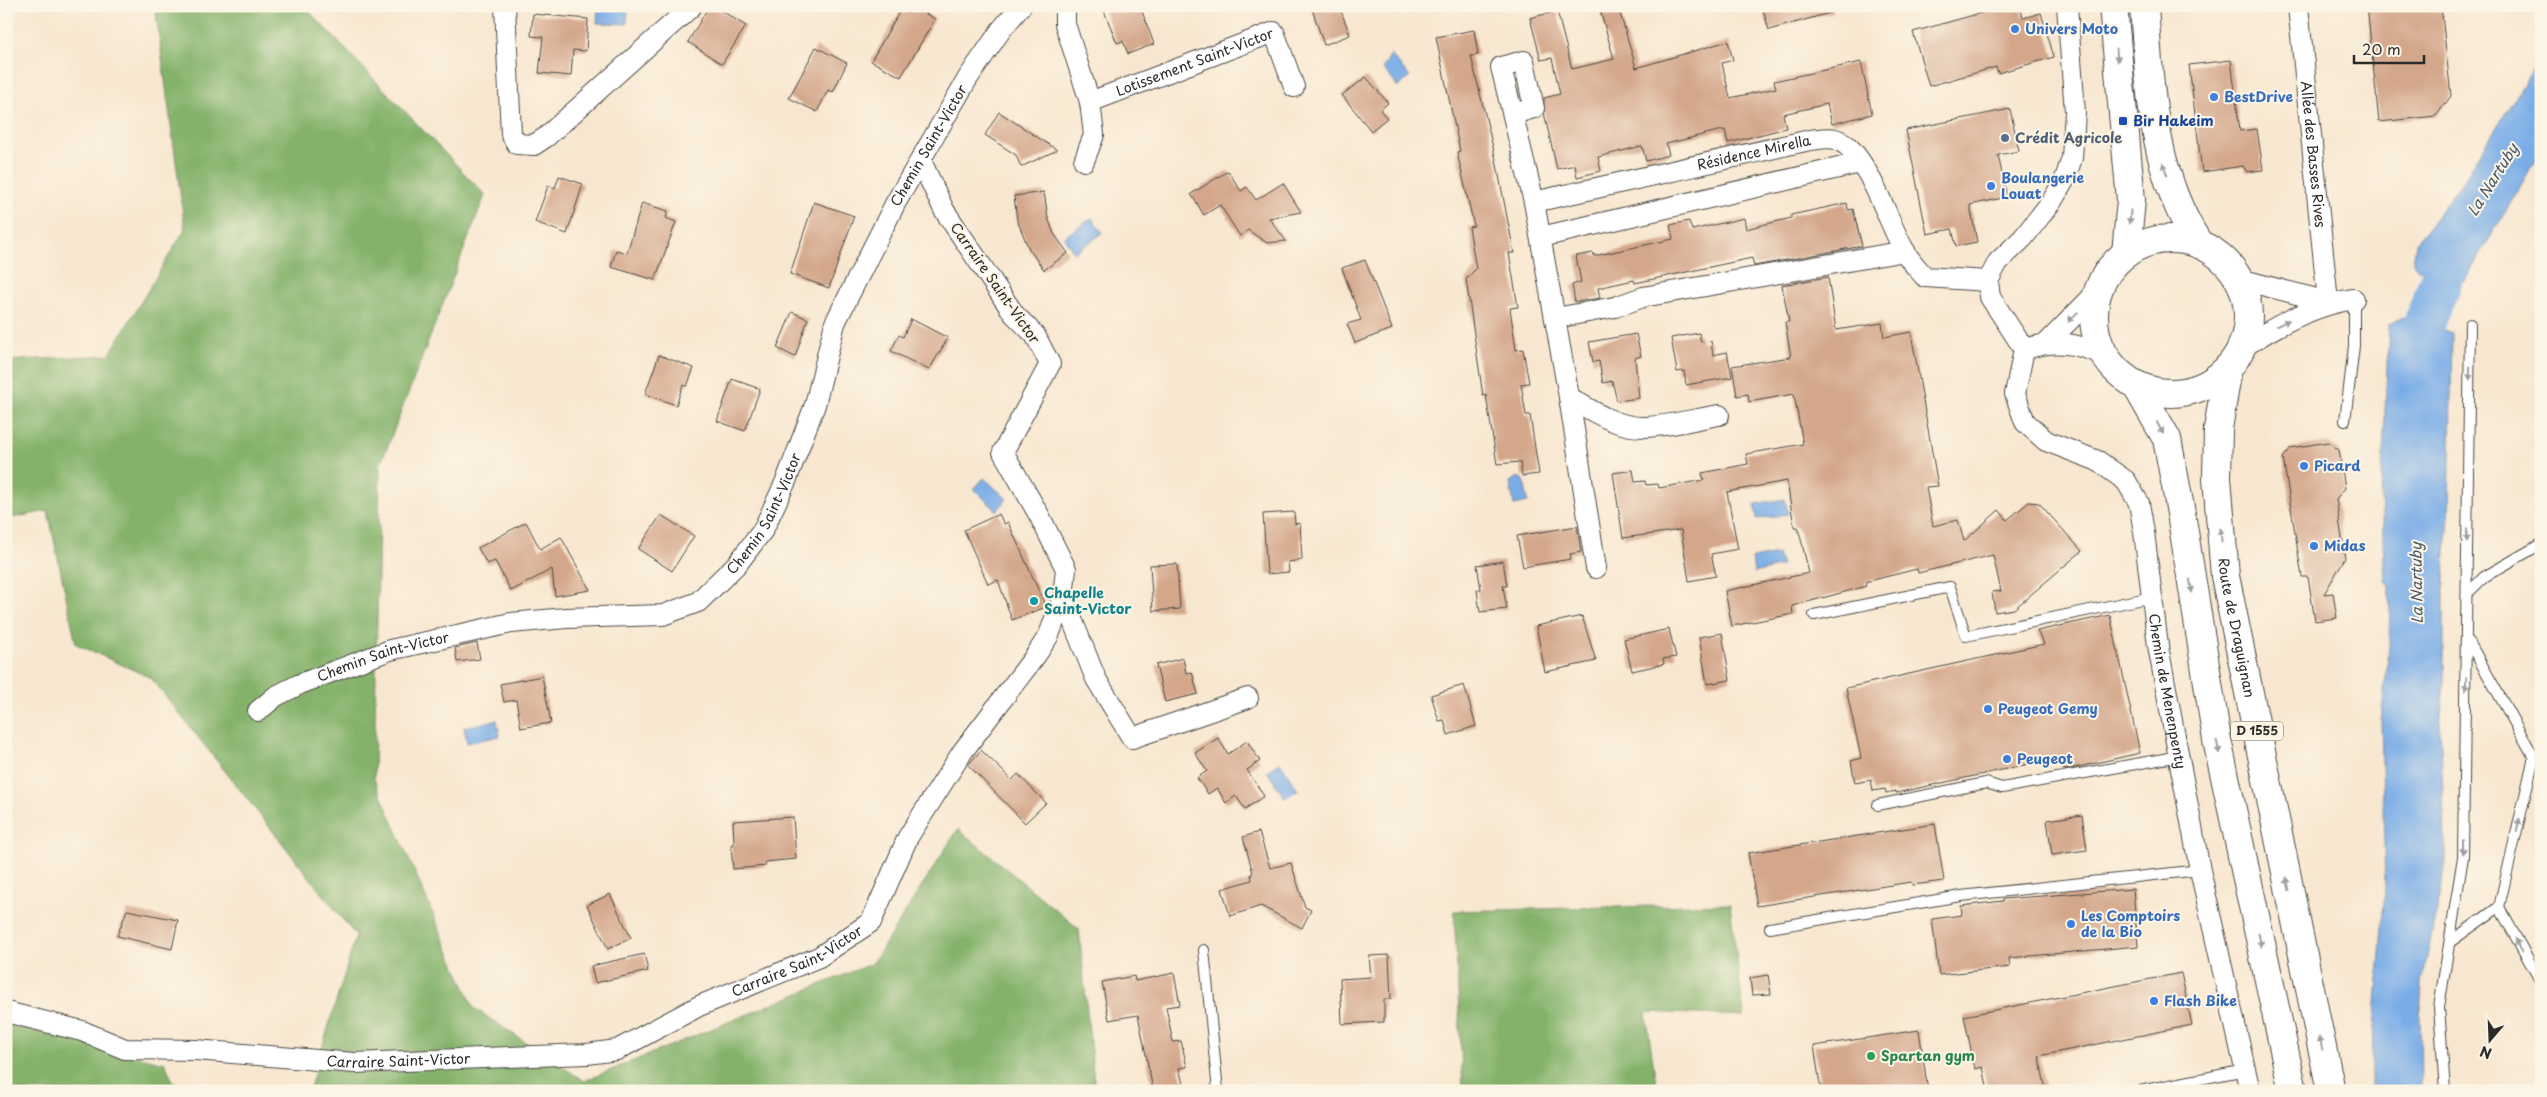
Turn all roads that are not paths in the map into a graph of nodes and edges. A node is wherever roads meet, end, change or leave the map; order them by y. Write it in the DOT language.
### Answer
graph roads {
  1 [pos="505,6"];
  2 [pos="692,6"];
  3 [pos="1021,6"];
  4 [pos="1065,6"];
  5 [pos="2067,6"];
  6 [pos="2113,6"];
  7 [pos="2144,6"];
  8 [pos="2298,6"];
  9 [pos="1294,87"];
  10 [pos="1090,102"];
  11 [pos="1513,114"];
  12 [pos="921,161"];
  13 [pos="1084,161"];
  14 [pos="1860,163"];
  15 [pos="1534,202"];
  16 [pos="1541,237"];
  17 [pos="2199,244"];
  18 [pos="1904,252"];
  19 [pos="2126,253"];
  20 [pos="2239,279"];
  21 [pos="1988,281"];
  22 [pos="2098,291"];
  23 [pos="2354,299"];
  24 [pos="2328,302"];
  25 [pos="1556,318"];
  26 [pos="2470,324"];
  27 [pos="2048,342"];
  28 [pos="2024,349"];
  29 [pos="2104,355"];
  30 [pos="2235,358"];
  31 [pos="2136,385"];
  32 [pos="1569,397"];
  33 [pos="1719,415"];
  34 [pos="2345,421"];
  35 [pos="2541,544"];
  36 [pos="1596,568"];
  37 [pos="2466,594"];
  38 [pos="1063,597"];
  39 [pos="2152,597"];
  40 [pos="1814,615"];
  41 [pos="2467,636"];
  42 [pos="1248,698"];
  43 [pos="258,711"];
  44 [pos="2180,756"];
  45 [pos="1878,804"];
  46 [pos="2200,870"];
  47 [pos="2498,907"];
  48 [pos="1770,928"];
  49 [pos="2450,942"];
  50 [pos="1204,950"];
  51 [pos="2541,982"];
  52 [pos="6,1012"];
  53 [pos="2245,1070"];
  54 [pos="1218,1091"];
  55 [pos="2140,1091"];
  56 [pos="2250,1091"];
  57 [pos="2293,1091"];
  58 [pos="2331,1091"];
  59 [pos="2445,1091"];
  1 -- 2 [label="street"];
  3 -- 12 [label="street, Chemin Saint-Victor"];
  4 -- 10 [label="street"];
  5 -- 21 [label="street"];
  6 -- 19 [label="main road, one-way"];
  17 -- 7 [label="main road, one-way"];
  8 -- 24 [label="street, Allée des Basses Rives"];
  9 -- 10 [label="street, Lotissement Saint-Victor"];
  10 -- 13 [label="street"];
  11 -- 15 [label="street"];
  12 -- 38 [label="street, Carraire Saint-Victor"];
  12 -- 43 [label="street, Chemin Saint-Victor"];
  14 -- 15 [label="street, Résidence Mirella"];
  14 -- 16 [label="street"];
  14 -- 18 [label="street, Résidence Mirella"];
  15 -- 16 [label="street"];
  16 -- 25 [label="street"];
  17 -- 19 [label="main road"];
  17 -- 20 [label="main road"];
  18 -- 21 [label="street, Résidence Mirella"];
  18 -- 25 [label="street"];
  19 -- 22 [label="main road"];
  20 -- 24 [label="street"];
  20 -- 30 [label="main road"];
  21 -- 28 [label="street"];
  22 -- 27 [label="street, one-way"];
  22 -- 29 [label="main road"];
  23 -- 24 [label="street"];
  23 -- 34 [label="lane"];
  30 -- 24 [label="street, one-way"];
  25 -- 32 [label="street"];
  26 -- 37 [label="lane, one-way"];
  27 -- 28 [label="street"];
  27 -- 29 [label="street"];
  28 -- 39 [label="street, Chemin de Menenpenty"];
  29 -- 31 [label="main road"];
  30 -- 31 [label="main road"];
  58 -- 30 [label="main road, Route de Draguignan / D 1555, one-way"];
  31 -- 57 [label="main road, D 1555, one-way"];
  32 -- 33 [label="street"];
  32 -- 36 [label="street"];
  35 -- 37 [label="lane"];
  37 -- 41 [label="lane"];
  38 -- 42 [label="street"];
  38 -- 52 [label="street, Carraire Saint-Victor"];
  39 -- 40 [label="lane"];
  39 -- 44 [label="street, Chemin de Menenpenty"];
  47 -- 41 [label="lane, one-way"];
  41 -- 49 [label="lane, one-way"];
  44 -- 45 [label="lane"];
  44 -- 46 [label="street, Chemin de Menenpenty"];
  46 -- 48 [label="lane"];
  46 -- 53 [label="street, Chemin de Menenpenty"];
  47 -- 49 [label="lane"];
  51 -- 47 [label="lane, one-way"];
  49 -- 59 [label="lane"];
  50 -- 54 [label="lane"];
  53 -- 55 [label="lane"];
  53 -- 56 [label="street, Chemin de Menenpenty"];
}
